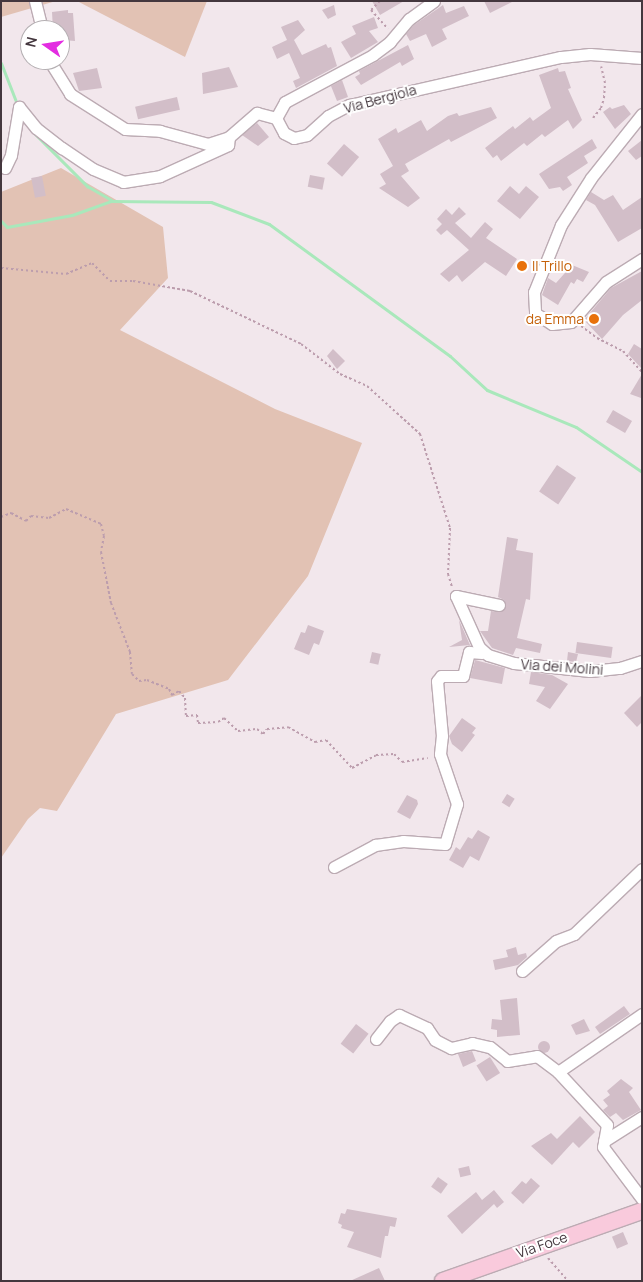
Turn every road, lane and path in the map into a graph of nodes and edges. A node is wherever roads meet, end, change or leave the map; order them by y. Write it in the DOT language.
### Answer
graph roads {
  1 [pos="35,1"];
  2 [pos="380,1"];
  3 [pos="434,1"];
  4 [pos="40,20"];
  5 [pos="402,28"];
  6 [pos="596,54"];
  7 [pos="642,58"];
  8 [pos="55,70"];
  9 [pos="642,114"];
  10 [pos="276,118"];
  11 [pos="593,118"];
  12 [pos="229,137"];
  13 [pos="5,168"];
  14 [pos="642,259"];
  15 [pos="1,268"];
  16 [pos="573,320"];
  17 [pos="642,372"];
  18 [pos="1,517"];
  19 [pos="456,596"];
  20 [pos="499,605"];
  21 [pos="482,653"];
  22 [pos="642,661"];
  23 [pos="440,754"];
  24 [pos="334,866"];
  25 [pos="642,869"];
  26 [pos="522,971"];
  27 [pos="642,1014"];
  28 [pos="376,1039"];
  29 [pos="558,1072"];
  30 [pos="642,1117"];
  31 [pos="604,1141"];
  32 [pos="642,1199"];
  33 [pos="642,1210"];
  34 [pos="538,1247"];
  35 [pos="443,1281"];
  36 [pos="568,1281"];
  1 -- 4 [label="street"];
  2 -- 5 [label="path"];
  3 -- 5 [label="street"];
  5 -- 10 [label="street"];
  6 -- 7 [label="street, Via Bergiola"];
  6 -- 10 [label="street, Via Bergiola"];
  6 -- 11 [label="path"];
  8 -- 12 [label="street"];
  9 -- 16 [label="street"];
  10 -- 12 [label="street"];
  12 -- 13 [label="street"];
  14 -- 16 [label="street"];
  15 -- 19 [label="path"];
  16 -- 17 [label="path"];
  18 -- 23 [label="path"];
  19 -- 20 [label="street"];
  19 -- 21 [label="street"];
  21 -- 22 [label="street, Via dei Molini"];
  21 -- 23 [label="street"];
  23 -- 24 [label="street"];
  25 -- 26 [label="street"];
  27 -- 29 [label="street"];
  28 -- 29 [label="street"];
  29 -- 31 [label="street"];
  30 -- 31 [label="street"];
  31 -- 32 [label="street"];
  33 -- 34 [label="main road, Via Foce"];
  34 -- 35 [label="main road, Via Foce"];
  34 -- 36 [label="path"];
}
